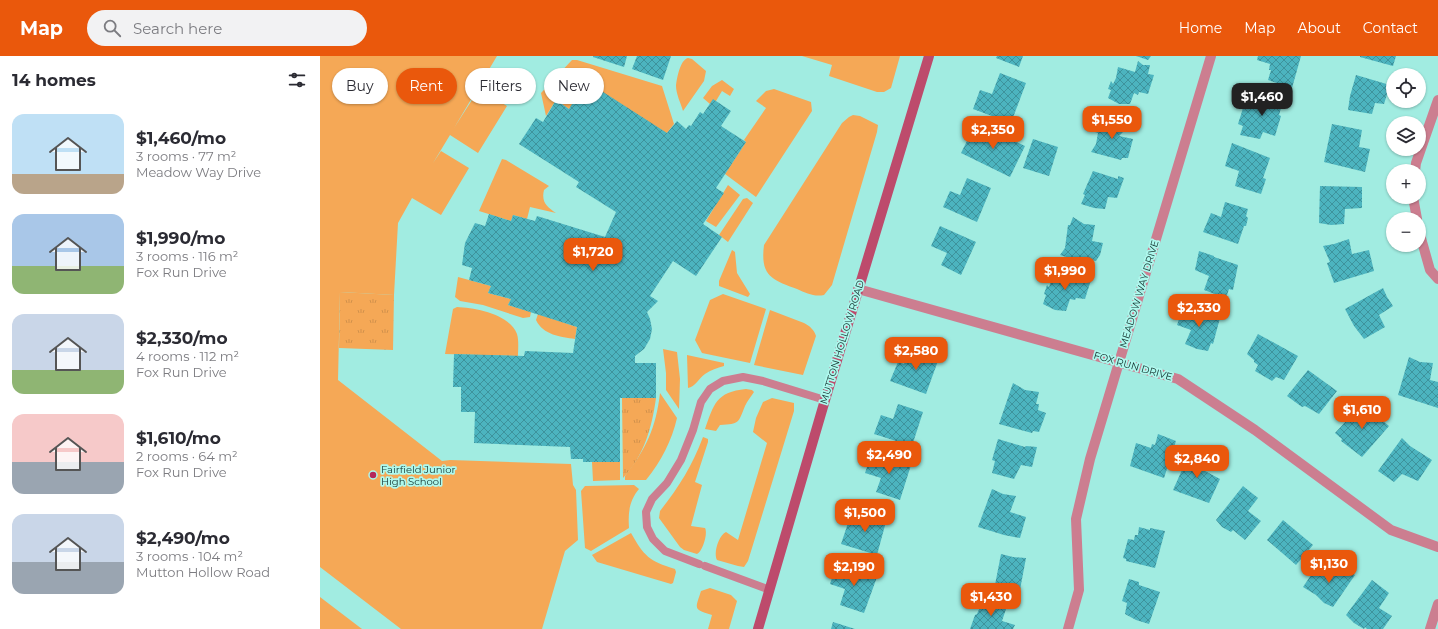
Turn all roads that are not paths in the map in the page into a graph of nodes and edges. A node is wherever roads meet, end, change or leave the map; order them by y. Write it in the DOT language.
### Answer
graph roads {
  1 [pos="929,56"];
  2 [pos="1211,56"];
  3 [pos="1438,100"];
  4 [pos="1416,164"];
  5 [pos="1425,252"];
  6 [pos="1438,279"];
  7 [pos="858,289"];
  8 [pos="1119,362"];
  9 [pos="825,400"];
  10 [pos="1438,547"];
  11 [pos="770,590"];
  12 [pos="1438,604"];
  13 [pos="758,629"];
  14 [pos="1068,629"];
  15 [pos="1430,629"];
  1 -- 7 [label="street, MUTTON HOLLOW ROAD"];
  2 -- 8 [label="street, MEADOW WAY DRIVE"];
  3 -- 4 [label="street"];
  5 -- 6 [label="street"];
  7 -- 8 [label="street, FOX RUN DRIVE"];
  7 -- 9 [label="street, MUTTON HOLLOW ROAD"];
  8 -- 10 [label="street, FOX RUN DRIVE"];
  8 -- 14 [label="street, MEADOW WAY DRIVE"];
  9 -- 11 [label="street, MUTTON HOLLOW ROAD"];
  9 -- 11 [label="lane"];
  11 -- 13 [label="street, MUTTON HOLLOW ROAD"];
  12 -- 15 [label="street"];
}
